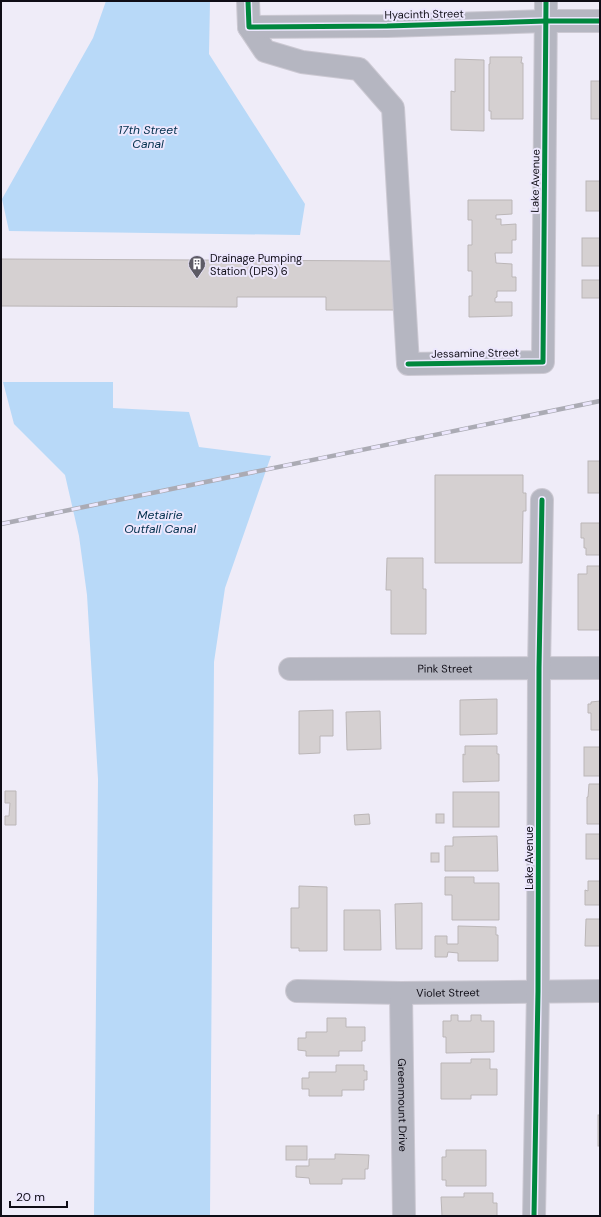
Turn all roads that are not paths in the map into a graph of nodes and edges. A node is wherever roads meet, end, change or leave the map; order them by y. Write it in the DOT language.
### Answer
graph roads {
  1 [pos="248,1"];
  2 [pos="546,11"];
  3 [pos="600,22"];
  4 [pos="249,27"];
  5 [pos="543,362"];
  6 [pos="542,500"];
  7 [pos="539,668"];
  8 [pos="600,668"];
  9 [pos="290,669"];
  10 [pos="297,991"];
  11 [pos="538,991"];
  12 [pos="600,991"];
  13 [pos="401,993"];
  14 [pos="404,1216"];
  15 [pos="534,1216"];
  1 -- 4 [label="street"];
  2 -- 3 [label="street, Hyacinth Street"];
  2 -- 4 [label="street, Hyacinth Street"];
  2 -- 5 [label="street, Lake Avenue"];
  4 -- 5 [label="street, Jessamine Street"];
  6 -- 7 [label="street, Lake Avenue"];
  7 -- 8 [label="street, Pink Street"];
  7 -- 9 [label="street, Pink Street"];
  7 -- 11 [label="street, Lake Avenue"];
  10 -- 13 [label="street, Violet Street"];
  11 -- 12 [label="street, Violet Street"];
  11 -- 13 [label="street, Violet Street"];
  11 -- 15 [label="street, Lake Avenue"];
  13 -- 14 [label="street, Greenmount Drive"];
}
